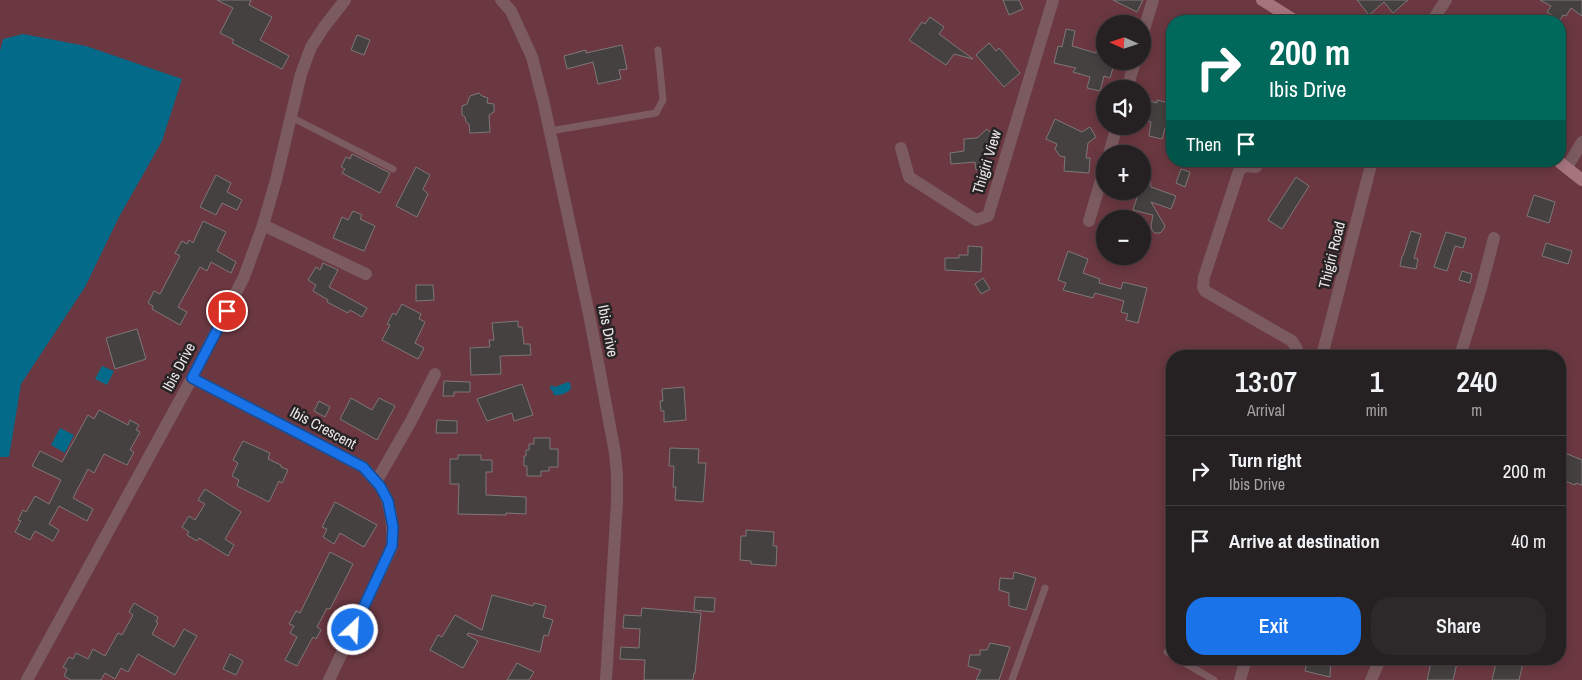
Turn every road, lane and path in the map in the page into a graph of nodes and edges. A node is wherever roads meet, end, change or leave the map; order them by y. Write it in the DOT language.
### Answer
graph roads {
  1 [pos="345,0"];
  2 [pos="501,0"];
  3 [pos="1053,0"];
  4 [pos="1153,0"];
  5 [pos="1262,0"];
  6 [pos="1446,0"];
  7 [pos="1148,15"];
  8 [pos="1286,15"];
  9 [pos="1436,15"];
  10 [pos="658,50"];
  11 [pos="291,117"];
  12 [pos="550,131"];
  13 [pos="1582,142"];
  14 [pos="901,148"];
  15 [pos="1566,160"];
  16 [pos="1244,167"];
  17 [pos="1370,167"];
  18 [pos="1566,167"];
  19 [pos="394,169"];
  20 [pos="1582,180"];
  21 [pos="1096,199"];
  22 [pos="1090,221"];
  23 [pos="263,225"];
  24 [pos="1494,238"];
  25 [pos="366,274"];
  26 [pos="1297,350"];
  27 [pos="1324,350"];
  28 [pos="1462,350"];
  29 [pos="435,374"];
  30 [pos="192,378"];
  31 [pos="376,482"];
  32 [pos="1045,588"];
  33 [pos="1188,665"];
  34 [pos="1244,665"];
  35 [pos="1377,665"];
  36 [pos="27,680"];
  37 [pos="329,680"];
  38 [pos="606,680"];
  39 [pos="1012,680"];
  40 [pos="1214,680"];
  41 [pos="1240,680"];
  42 [pos="1371,680"];
  1 -- 11 [label="street, Ibis Drive"];
  2 -- 12 [label="street, Ibis Drive"];
  3 -- 14 [label="street, Thigiri View"];
  4 -- 7 [label="street"];
  5 -- 8 [label="street"];
  6 -- 9 [label="street"];
  10 -- 12 [label="lane"];
  11 -- 19 [label="lane"];
  11 -- 23 [label="street, Ibis Drive"];
  12 -- 38 [label="street, Ibis Drive"];
  13 -- 15 [label="street"];
  16 -- 26 [label="street"];
  17 -- 27 [label="street, Thigiri Road"];
  18 -- 20 [label="street"];
  21 -- 22 [label="street"];
  23 -- 25 [label="street"];
  23 -- 30 [label="street, Ibis Drive"];
  24 -- 28 [label="street"];
  29 -- 31 [label="street"];
  30 -- 31 [label="street, Ibis Crescent"];
  30 -- 36 [label="street, Ibis Drive"];
  31 -- 37 [label="street, Ibis Crescent"];
  32 -- 39 [label="lane"];
  33 -- 40 [label="lane"];
  34 -- 41 [label="street"];
  35 -- 42 [label="street"];
}
